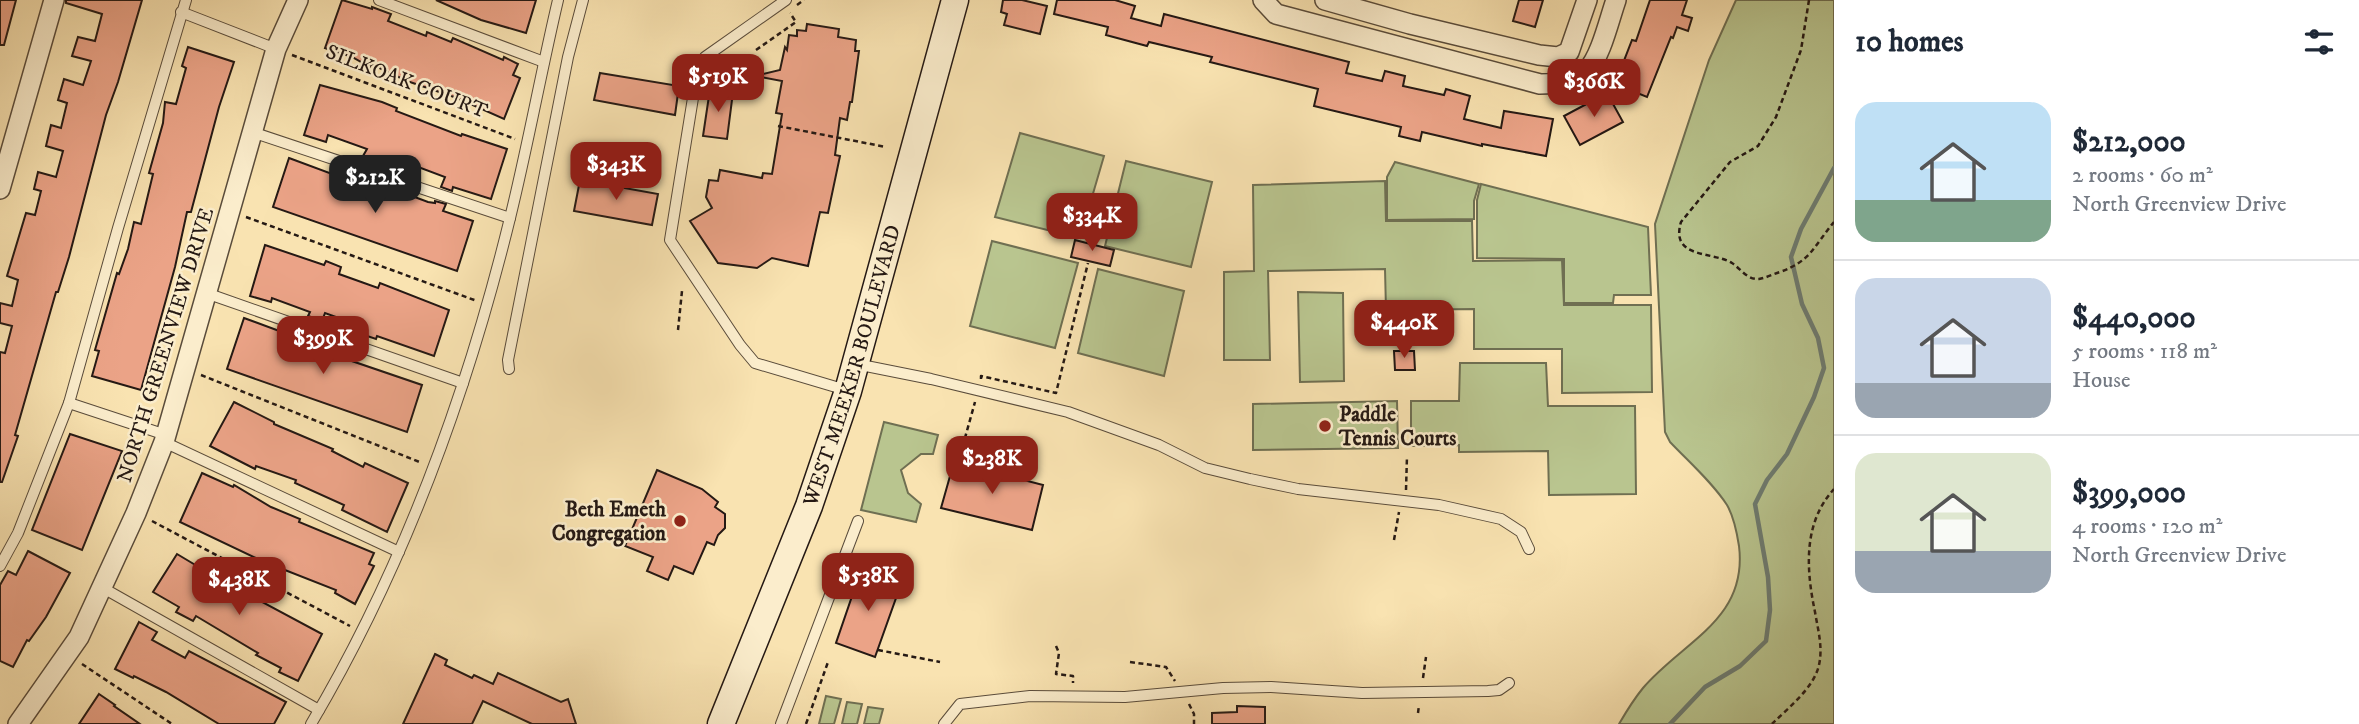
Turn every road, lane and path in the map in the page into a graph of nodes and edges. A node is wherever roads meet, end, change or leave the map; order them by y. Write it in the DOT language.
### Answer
graph roads {
  1 [pos="54,0"];
  2 [pos="186,0"];
  3 [pos="299,0"];
  4 [pos="379,0"];
  5 [pos="558,0"];
  6 [pos="583,0"];
  7 [pos="786,0"];
  8 [pos="804,0"];
  9 [pos="954,0"];
  10 [pos="1263,0"];
  11 [pos="1325,0"];
  12 [pos="1587,0"];
  13 [pos="1616,0"];
  14 [pos="1809,0"];
  15 [pos="181,12"];
  16 [pos="1410,24"];
  17 [pos="276,49"];
  18 [pos="1402,49"];
  19 [pos="757,50"];
  20 [pos="1558,57"];
  21 [pos="544,62"];
  22 [pos="1568,81"];
  23 [pos="778,126"];
  24 [pos="253,132"];
  25 [pos="526,143"];
  26 [pos="887,148"];
  27 [pos="0,189"];
  28 [pos="230,211"];
  29 [pos="510,218"];
  30 [pos="1834,222"];
  31 [pos="1088,263"];
  32 [pos="682,291"];
  33 [pos="206,293"];
  34 [pos="486,304"];
  35 [pos="678,330"];
  36 [pos="856,364"];
  37 [pos="185,368"];
  38 [pos="509,369"];
  39 [pos="464,383"];
  40 [pos="848,391"];
  41 [pos="978,392"];
  42 [pos="69,403"];
  43 [pos="165,439"];
  44 [pos="958,463"];
  45 [pos="433,467"];
  46 [pos="1834,489"];
  47 [pos="136,513"];
  48 [pos="858,522"];
  49 [pos="1529,549"];
  50 [pos="400,552"];
  51 [pos="0,566"];
  52 [pos="103,588"];
  53 [pos="362,632"];
  54 [pos="1056,646"];
  55 [pos="878,650"];
  56 [pos="67,654"];
  57 [pos="828,662"];
  58 [pos="940,662"];
  59 [pos="1509,683"];
  60 [pos="1073,698"];
  61 [pos="319,710"];
  62 [pos="18,724"];
  63 [pos="172,724"];
  64 [pos="311,724"];
  65 [pos="721,724"];
  66 [pos="781,724"];
  67 [pos="806,724"];
  68 [pos="944,724"];
  69 [pos="1772,724"];
  1 -- 27 [label="street"];
  2 -- 15 [label="lane"];
  3 -- 17 [label="street, NORTH GREENVIEW DRIVE"];
  4 -- 21 [label="lane"];
  5 -- 21 [label="lane"];
  6 -- 38 [label="lane"];
  7 -- 40 [label="lane"];
  8 -- 19 [label="path"];
  9 -- 36 [label="street, WEST MEEKER BOULEVARD"];
  10 -- 18 [label="street"];
  11 -- 16 [label="street"];
  12 -- 20 [label="street"];
  13 -- 22 [label="street"];
  14 -- 30 [label="path"];
  15 -- 17 [label="lane"];
  15 -- 42 [label="lane"];
  16 -- 18 [label="street"];
  16 -- 20 [label="street"];
  17 -- 24 [label="street, NORTH GREENVIEW DRIVE"];
  17 -- 25 [label="path, SILKOAK COURT"];
  18 -- 22 [label="street"];
  20 -- 22 [label="street"];
  21 -- 25 [label="lane"];
  23 -- 26 [label="path"];
  24 -- 28 [label="street, NORTH GREENVIEW DRIVE"];
  24 -- 29 [label="lane"];
  25 -- 29 [label="lane"];
  28 -- 33 [label="street, NORTH GREENVIEW DRIVE"];
  28 -- 34 [label="path"];
  29 -- 34 [label="lane"];
  31 -- 41 [label="path"];
  32 -- 35 [label="path"];
  33 -- 37 [label="street, NORTH GREENVIEW DRIVE"];
  33 -- 39 [label="lane"];
  34 -- 39 [label="lane"];
  36 -- 40 [label="street, WEST MEEKER BOULEVARD"];
  36 -- 41 [label="lane"];
  37 -- 43 [label="street, NORTH GREENVIEW DRIVE"];
  37 -- 45 [label="path"];
  39 -- 45 [label="lane"];
  40 -- 65 [label="street, WEST MEEKER BOULEVARD"];
  41 -- 44 [label="path"];
  41 -- 49 [label="lane"];
  42 -- 43 [label="lane"];
  42 -- 51 [label="lane"];
  43 -- 47 [label="street, NORTH GREENVIEW DRIVE"];
  43 -- 50 [label="lane"];
  45 -- 50 [label="lane"];
  46 -- 69 [label="path"];
  47 -- 52 [label="street, NORTH GREENVIEW DRIVE"];
  47 -- 53 [label="path"];
  48 -- 66 [label="lane"];
  50 -- 53 [label="lane"];
  52 -- 56 [label="street, NORTH GREENVIEW DRIVE"];
  52 -- 61 [label="lane"];
  53 -- 61 [label="lane"];
  54 -- 60 [label="path"];
  55 -- 58 [label="path"];
  56 -- 62 [label="street, NORTH GREENVIEW DRIVE"];
  56 -- 63 [label="path"];
  57 -- 67 [label="path"];
  59 -- 60 [label="lane"];
  60 -- 68 [label="lane"];
  61 -- 64 [label="lane"];
}
